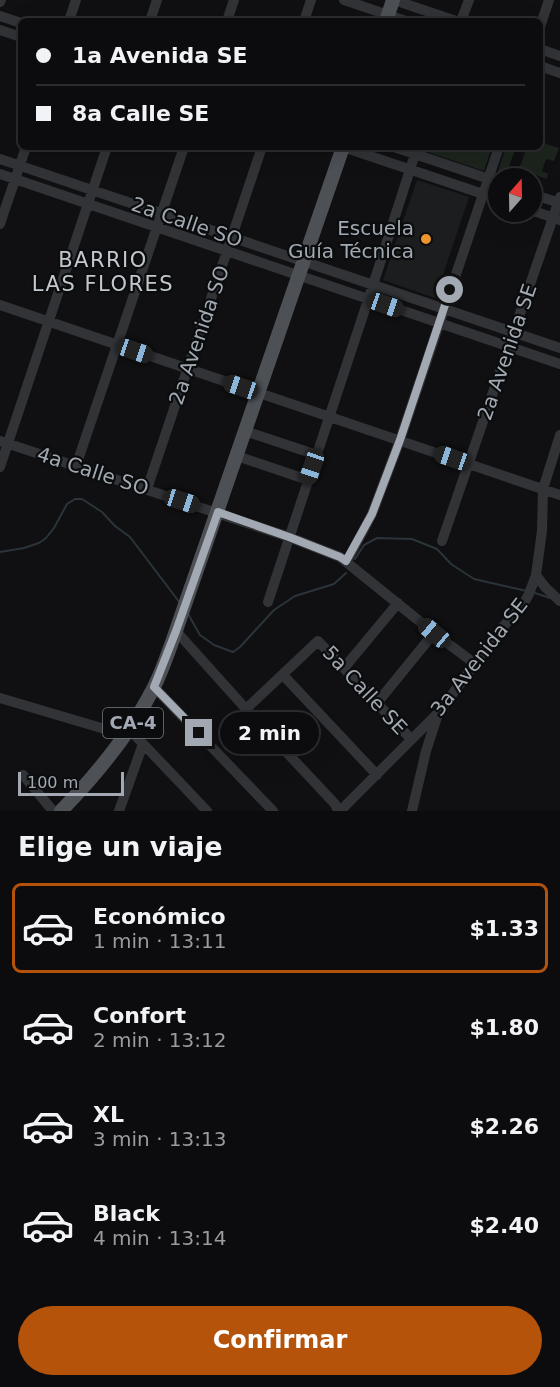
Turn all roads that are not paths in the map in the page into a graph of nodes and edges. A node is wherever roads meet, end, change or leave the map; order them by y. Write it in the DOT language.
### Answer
graph roads {
  1 [pos="76,0"];
  2 [pos="157,0"];
  3 [pos="234,0"];
  4 [pos="311,0"];
  5 [pos="344,0"];
  6 [pos="394,0"];
  7 [pos="469,0"];
  8 [pos="549,0"];
  9 [pos="0,16"];
  10 [pos="70,18"];
  11 [pos="151,18"];
  12 [pos="228,18"];
  13 [pos="305,18"];
  14 [pos="387,18"];
  15 [pos="447,18"];
  16 [pos="462,18"];
  17 [pos="543,18"];
  18 [pos="18,22"];
  19 [pos="0,30"];
  20 [pos="18,37"];
  21 [pos="543,50"];
  22 [pos="560,56"];
  23 [pos="543,67"];
  24 [pos="560,73"];
  25 [pos="25,150"];
  26 [pos="106,150"];
  27 [pos="183,150"];
  28 [pos="261,150"];
  29 [pos="342,150"];
  30 [pos="352,150"];
  31 [pos="403,150"];
  32 [pos="498,150"];
  33 [pos="415,154"];
  34 [pos="0,159"];
  35 [pos="20,166"];
  36 [pos="495,168"];
  37 [pos="410,169"];
  38 [pos="0,174"];
  39 [pos="15,179"];
  40 [pos="488,179"];
  41 [pos="488,188"];
  42 [pos="93,190"];
  43 [pos="483,194"];
  44 [pos="488,196"];
  45 [pos="542,197"];
  46 [pos="559,201"];
  47 [pos="88,204"];
  48 [pos="162,214"];
  49 [pos="556,219"];
  50 [pos="0,225"];
  51 [pos="157,227"];
  52 [pos="232,237"];
  53 [pos="227,251"];
  54 [pos="304,262"];
  55 [pos="299,276"];
  56 [pos="373,285"];
  57 [pos="369,299"];
  58 [pos="0,305"];
  59 [pos="443,309"];
  60 [pos="49,321"];
  61 [pos="438,323"];
  62 [pos="514,333"];
  63 [pos="118,345"];
  64 [pos="509,347"];
  65 [pos="560,348"];
  66 [pos="560,364"];
  67 [pos="188,369"];
  68 [pos="259,393"];
  69 [pos="329,416"];
  70 [pos="245,431"];
  71 [pos="560,435"];
  72 [pos="400,440"];
  73 [pos="4,442"];
  74 [pos="316,455"];
  75 [pos="237,456"];
  76 [pos="469,464"];
  77 [pos="76,466"];
  78 [pos="0,467"];
  79 [pos="308,480"];
  80 [pos="147,489"];
  81 [pos="543,489"];
  82 [pos="560,495"];
  83 [pos="218,512"];
  84 [pos="289,537"];
  85 [pos="442,540"];
  86 [pos="346,561"];
  87 [pos="534,580"];
  88 [pos="560,601"];
  89 [pos="268,602"];
  90 [pos="398,603"];
  91 [pos="178,625"];
  92 [pos="434,633"];
  93 [pos="474,663"];
  94 [pos="344,668"];
  95 [pos="283,675"];
  96 [pos="154,687"];
  97 [pos="0,698"];
  98 [pos="377,703"];
  99 [pos="246,710"];
  100 [pos="440,711"];
  101 [pos="127,732"];
  102 [pos="411,739"];
  103 [pos="143,744"];
  104 [pos="377,774"];
  105 [pos="23,775"];
  106 [pos="204,810"];
  107 [pos="53,811"];
  108 [pos="61,811"];
  109 [pos="118,811"];
  110 [pos="273,811"];
  111 [pos="339,811"];
  112 [pos="412,811"];
  1 -- 10 [label="street"];
  2 -- 11 [label="street"];
  3 -- 12 [label="street"];
  4 -- 13 [label="street"];
  5 -- 14 [label="street"];
  6 -- 14 [label="main road"];
  6 -- 15 [label="street"];
  7 -- 16 [label="street"];
  8 -- 17 [label="street"];
  9 -- 18 [label="street"];
  19 -- 20 [label="street"];
  21 -- 22 [label="street"];
  23 -- 24 [label="street"];
  25 -- 35 [label="street"];
  26 -- 42 [label="street"];
  27 -- 48 [label="street"];
  28 -- 52 [label="street, 2a Avenida SO"];
  29 -- 54 [label="main road, CA-4"];
  30 -- 37 [label="street"];
  31 -- 33 [label="street"];
  32 -- 36 [label="street"];
  33 -- 37 [label="street"];
  33 -- 40 [label="street"];
  34 -- 35 [label="street, 2a Calle SO"];
  35 -- 39 [label="street"];
  35 -- 42 [label="street, 2a Calle SO"];
  37 -- 43 [label="street"];
  37 -- 56 [label="street"];
  38 -- 39 [label="street, 2a Calle SO"];
  39 -- 47 [label="street, 2a Calle SO"];
  39 -- 50 [label="street"];
  41 -- 43 [label="street"];
  42 -- 47 [label="street"];
  42 -- 48 [label="street, 2a Calle SO"];
  43 -- 44 [label="street"];
  43 -- 59 [label="street"];
  45 -- 46 [label="street"];
  46 -- 49 [label="street, 2a Avenida SE"];
  47 -- 51 [label="street, 2a Calle SO"];
  47 -- 60 [label="street"];
  48 -- 51 [label="street"];
  48 -- 52 [label="street, 2a Calle SO"];
  49 -- 62 [label="street, 2a Avenida SE"];
  51 -- 53 [label="street, 2a Calle SO"];
  51 -- 63 [label="street"];
  52 -- 53 [label="street, 2a Avenida SO"];
  52 -- 54 [label="street, 2a Calle SO"];
  53 -- 55 [label="street, 2a Calle SO"];
  53 -- 67 [label="street, 2a Avenida SO"];
  54 -- 55 [label="main road, CA-4"];
  54 -- 56 [label="street, 2a Calle SO"];
  55 -- 57 [label="street, 2a Calle SO"];
  55 -- 68 [label="main road, CA-4"];
  56 -- 57 [label="street"];
  56 -- 59 [label="street, 2a Calle SO"];
  57 -- 61 [label="street, 2a Calle SO"];
  57 -- 69 [label="street"];
  58 -- 60 [label="street"];
  59 -- 61 [label="street"];
  59 -- 62 [label="street, 2a Calle SO"];
  60 -- 63 [label="street"];
  60 -- 73 [label="street"];
  61 -- 64 [label="street, 2a Calle SO"];
  61 -- 72 [label="street"];
  62 -- 64 [label="street, 2a Avenida SE"];
  62 -- 65 [label="street, 2a Calle SO"];
  63 -- 67 [label="street"];
  63 -- 77 [label="street"];
  64 -- 66 [label="street, 2a Calle SO"];
  64 -- 76 [label="street, 2a Avenida SE"];
  67 -- 68 [label="street"];
  67 -- 80 [label="street, 2a Avenida SO"];
  68 -- 69 [label="street"];
  68 -- 70 [label="main road, CA-4"];
  69 -- 72 [label="street"];
  69 -- 74 [label="street"];
  70 -- 74 [label="street"];
  70 -- 75 [label="main road, CA-4"];
  71 -- 81 [label="street, 3a Avenida SE"];
  72 -- 76 [label="street"];
  72 -- 86 [label="street"];
  73 -- 77 [label="street, 4a Calle SO"];
  73 -- 78 [label="street"];
  74 -- 79 [label="street"];
  75 -- 79 [label="street"];
  75 -- 83 [label="main road, CA-4"];
  76 -- 81 [label="street"];
  76 -- 85 [label="street, 2a Avenida SE"];
  77 -- 80 [label="street, 4a Calle SO"];
  79 -- 84 [label="street"];
  80 -- 83 [label="street, 4a Calle SO"];
  81 -- 82 [label="street"];
  81 -- 87 [label="street, 3a Avenida SE"];
  83 -- 84 [label="street, 4a Calle SO"];
  83 -- 91 [label="main road, CA-4"];
  84 -- 86 [label="street, 4a Calle SO"];
  84 -- 89 [label="street"];
  86 -- 90 [label="street, 4a Calle SO"];
  87 -- 88 [label="street"];
  87 -- 93 [label="street, 3a Avenida SE"];
  90 -- 92 [label="street, 4a Calle SO"];
  90 -- 94 [label="street"];
  91 -- 96 [label="main road, CA-4"];
  91 -- 99 [label="street"];
  92 -- 93 [label="street, 4a Calle SO"];
  92 -- 98 [label="street"];
  93 -- 100 [label="street, 3a Avenida SE"];
  94 -- 95 [label="street, 5a Calle SE"];
  94 -- 98 [label="street, 5a Calle SE"];
  95 -- 99 [label="street"];
  95 -- 104 [label="street"];
  96 -- 101 [label="main road, CA-4"];
  96 -- 110 [label="street"];
  97 -- 101 [label="street"];
  98 -- 102 [label="street, 5a Calle SE"];
  99 -- 111 [label="street"];
  100 -- 102 [label="street, 3a Avenida SE"];
  100 -- 112 [label="street"];
  101 -- 103 [label="street"];
  101 -- 108 [label="main road, CA-4"];
  102 -- 104 [label="street, 3a Avenida SE"];
  103 -- 106 [label="street"];
  103 -- 109 [label="street"];
  104 -- 111 [label="street, 3a Avenida SE"];
  105 -- 107 [label="street"];
}
